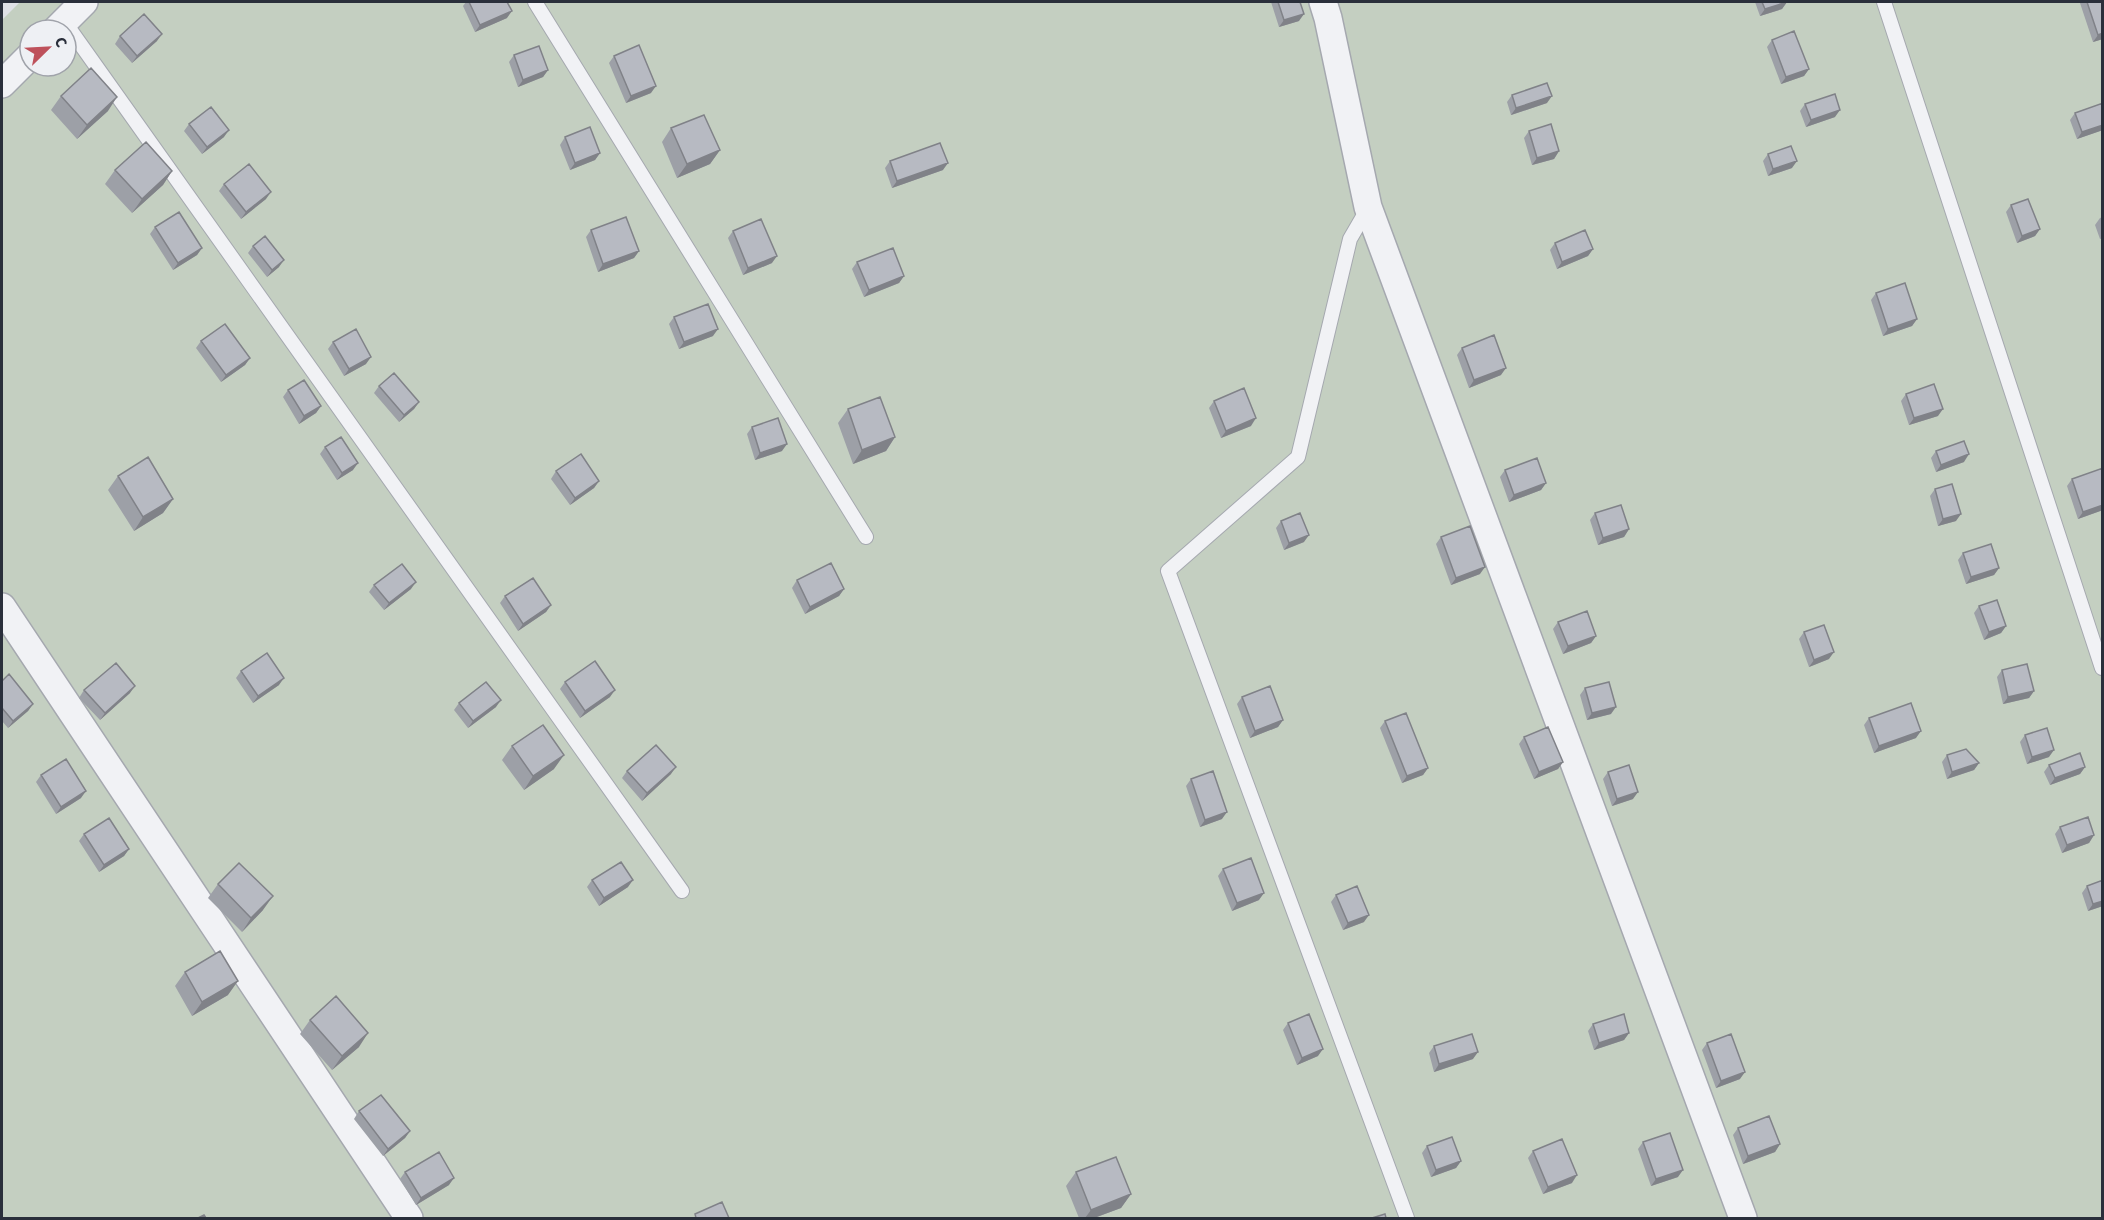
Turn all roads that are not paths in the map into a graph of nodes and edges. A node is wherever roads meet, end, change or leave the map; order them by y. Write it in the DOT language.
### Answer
graph roads {
  1 [pos="84,2"];
  2 [pos="535,2"];
  3 [pos="1323,2"];
  4 [pos="1884,2"];
  5 [pos="68,18"];
  6 [pos="78,51"];
  7 [pos="18,68"];
  8 [pos="2,84"];
  9 [pos="1368,207"];
  10 [pos="866,537"];
  11 [pos="2,607"];
  12 [pos="2103,668"];
  13 [pos="682,891"];
  14 [pos="409,1218"];
  15 [pos="1407,1218"];
  16 [pos="1743,1218"];
  1 -- 5 [label="street"];
  2 -- 10 [label="lane"];
  3 -- 9 [label="street"];
  4 -- 12 [label="lane"];
  6 -- 13 [label="lane"];
  7 -- 8 [label="street"];
  9 -- 15 [label="lane"];
  9 -- 16 [label="street"];
  11 -- 14 [label="street"];
}
